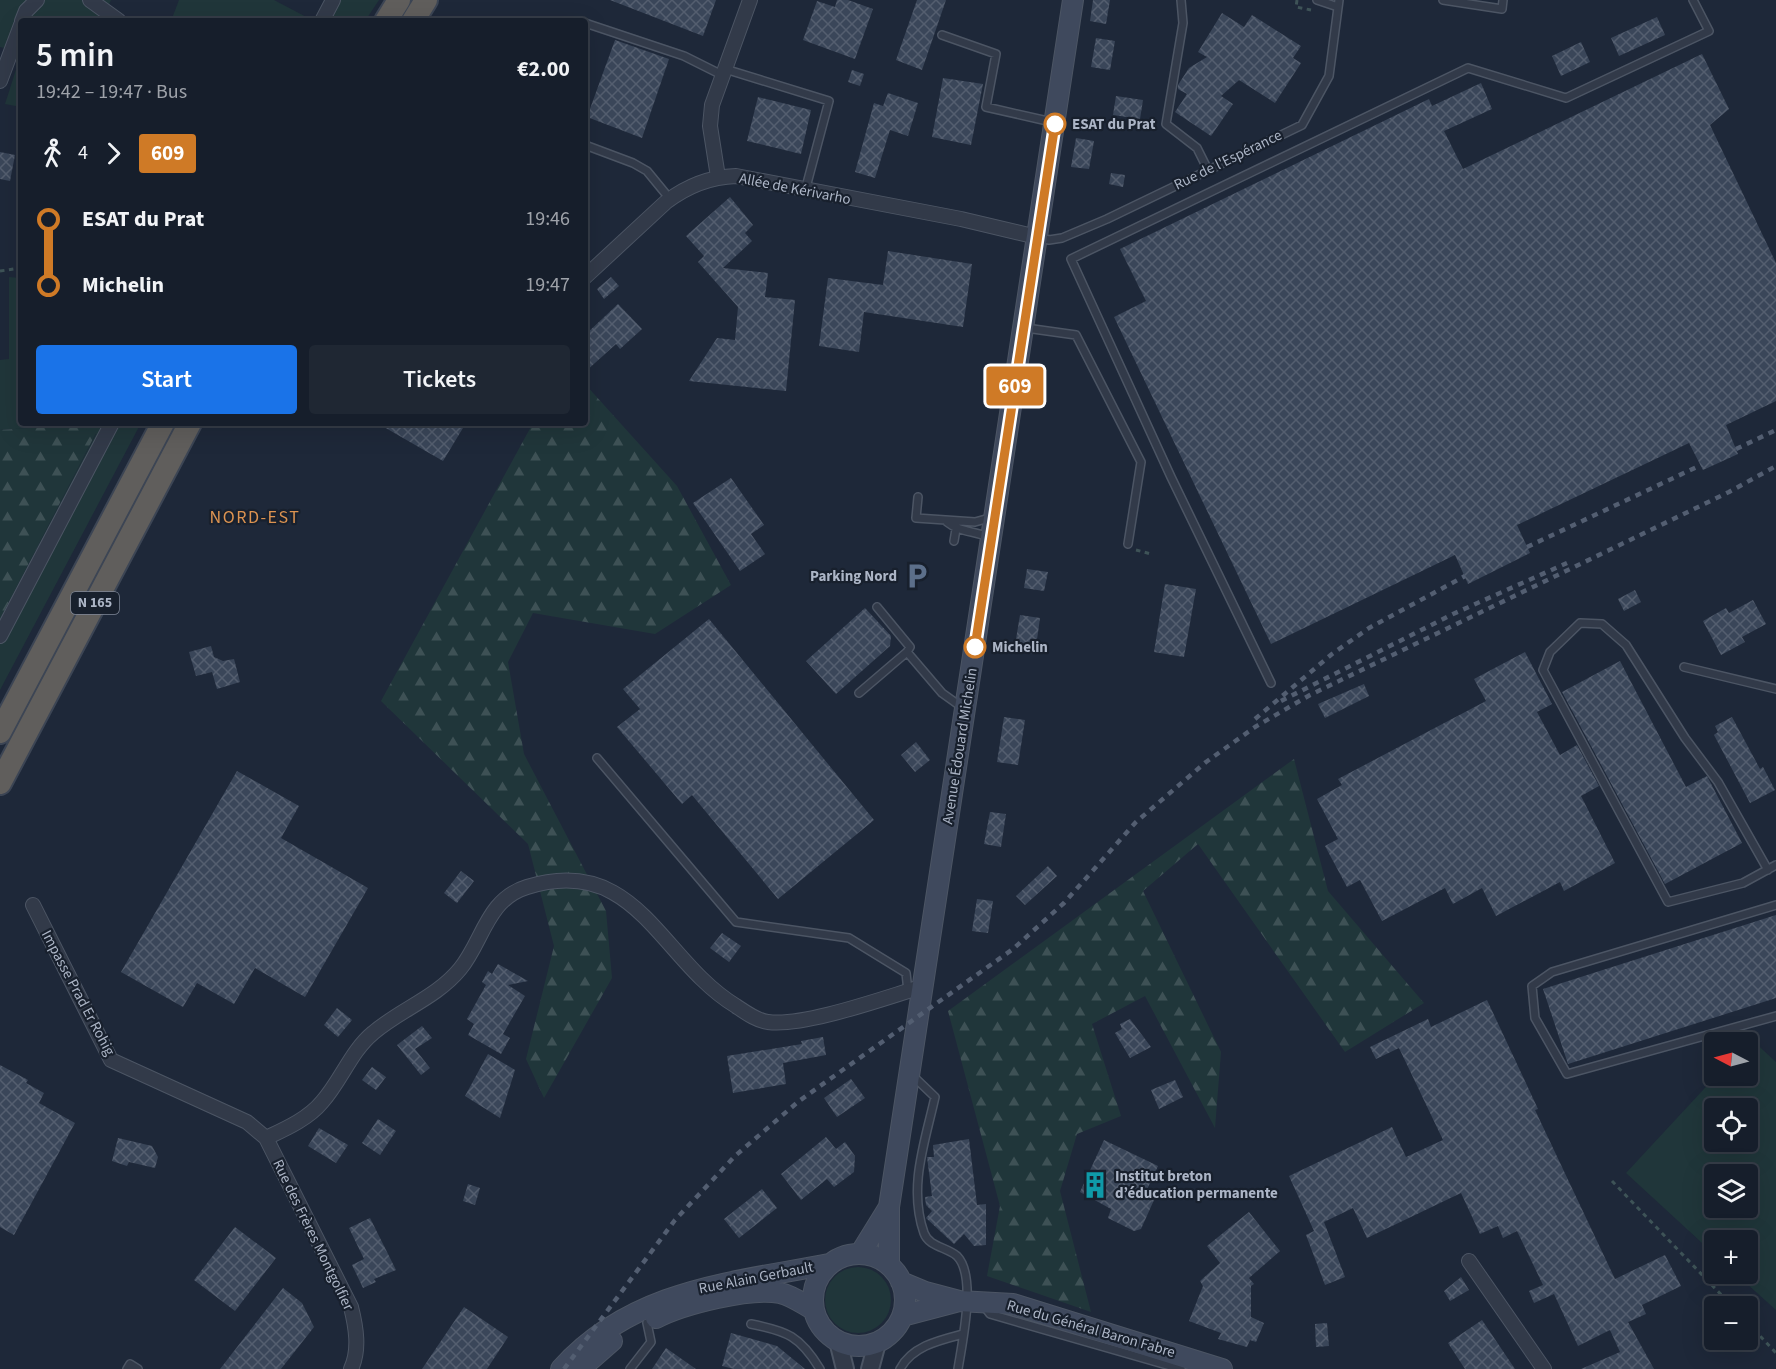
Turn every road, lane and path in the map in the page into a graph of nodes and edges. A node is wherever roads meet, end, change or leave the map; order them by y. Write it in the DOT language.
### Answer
graph roads {
  1 [pos="37,0"];
  2 [pos="90,0"];
  3 [pos="333,0"];
  4 [pos="399,0"];
  5 [pos="426,0"];
  6 [pos="750,0"];
  7 [pos="1073,0"];
  8 [pos="1181,0"];
  9 [pos="1297,0"];
  10 [pos="1317,0"];
  11 [pos="1443,0"];
  12 [pos="1503,0"];
  13 [pos="1693,0"];
  14 [pos="1339,3"];
  15 [pos="1314,10"];
  16 [pos="24,18"];
  17 [pos="115,18"];
  18 [pos="324,18"];
  19 [pos="388,18"];
  20 [pos="415,18"];
  21 [pos="588,24"];
  22 [pos="18,34"];
  23 [pos="942,35"];
  24 [pos="724,72"];
  25 [pos="0,81"];
  26 [pos="1055,122"];
  27 [pos="588,146"];
  28 [pos="1208,170"];
  29 [pos="718,177"];
  30 [pos="805,191"];
  31 [pos="670,199"];
  32 [pos="1037,237"];
  33 [pos="18,268"];
  34 [pos="0,271"];
  35 [pos="588,275"];
  36 [pos="1024,327"];
  37 [pos="110,426"];
  38 [pos="161,426"];
  39 [pos="188,426"];
  40 [pos="918,497"];
  41 [pos="994,516"];
  42 [pos="947,522"];
  43 [pos="956,529"];
  44 [pos="991,538"];
  45 [pos="954,541"];
  46 [pos="1128,544"];
  47 [pos="1151,554"];
  48 [pos="877,607"];
  49 [pos="0,636"];
  50 [pos="907,652"];
  51 [pos="1684,667"];
  52 [pos="1271,683"];
  53 [pos="1776,689"];
  54 [pos="859,693"];
  55 [pos="966,709"];
  56 [pos="0,732"];
  57 [pos="597,758"];
  58 [pos="0,783"];
  59 [pos="1776,865"];
  60 [pos="1768,870"];
  61 [pos="33,905"];
  62 [pos="1776,905"];
  63 [pos="915,989"];
  64 [pos="1776,1016"];
  65 [pos="909,1073"];
  66 [pos="266,1138"];
  67 [pos="1612,1181"];
  68 [pos="889,1207"];
  69 [pos="860,1254"];
  70 [pos="1469,1261"];
  71 [pos="830,1264"];
  72 [pos="889,1265"];
  73 [pos="901,1282"];
  74 [pos="1722,1296"];
  75 [pos="969,1301"];
  76 [pos="814,1310"];
  77 [pos="902,1316"];
  78 [pos="647,1323"];
  79 [pos="751,1324"];
  80 [pos="963,1334"];
  81 [pos="1758,1334"];
  82 [pos="837,1341"];
  83 [pos="877,1343"];
  84 [pos="1776,1353"];
  85 [pos="1160,1366"];
  86 [pos="127,1369"];
  87 [pos="138,1369"];
  88 [pos="351,1369"];
  89 [pos="561,1369"];
  90 [pos="580,1369"];
  91 [pos="630,1369"];
  92 [pos="820,1369"];
  93 [pos="845,1369"];
  94 [pos="870,1369"];
  95 [pos="900,1369"];
  96 [pos="958,1369"];
  97 [pos="1181,1369"];
  98 [pos="1222,1369"];
  99 [pos="1544,1369"];
  1 -- 16 [label="street"];
  2 -- 17 [label="street"];
  3 -- 18 [label="street"];
  4 -- 19 [label="highway"];
  5 -- 20 [label="highway"];
  6 -- 24 [label="street"];
  7 -- 26 [label="main road, Avenue Édouard Michelin"];
  8 -- 28 [label="lane"];
  9 -- 15 [label="path"];
  10 -- 14 [label="lane"];
  11 -- 12 [label="lane"];
  13 -- 52 [label="lane"];
  14 -- 28 [label="lane, Rue de l'Espérance"];
  21 -- 24 [label="lane"];
  22 -- 25 [label="street"];
  23 -- 26 [label="lane"];
  24 -- 29 [label="street"];
  24 -- 30 [label="lane"];
  26 -- 32 [label="main road, Avenue Édouard Michelin"];
  27 -- 31 [label="lane"];
  28 -- 32 [label="lane, Rue de l'Espérance"];
  29 -- 30 [label="street, Allée de Kérivarho"];
  29 -- 31 [label="street, Allée de Kérivarho"];
  30 -- 32 [label="street, Allée de Kérivarho"];
  31 -- 35 [label="street, Allée de Kérivarho"];
  32 -- 36 [label="main road, Avenue Édouard Michelin"];
  33 -- 34 [label="path"];
  36 -- 41 [label="main road, Avenue Édouard Michelin"];
  36 -- 46 [label="lane"];
  37 -- 49 [label="street"];
  38 -- 56 [label="highway, N 165"];
  39 -- 58 [label="highway, N 165"];
  40 -- 42 [label="lane"];
  41 -- 42 [label="lane"];
  41 -- 44 [label="main road, Avenue Édouard Michelin"];
  42 -- 43 [label="lane"];
  43 -- 44 [label="lane"];
  43 -- 45 [label="lane"];
  44 -- 55 [label="main road, Avenue Édouard Michelin"];
  46 -- 47 [label="path"];
  48 -- 50 [label="lane"];
  50 -- 54 [label="lane"];
  50 -- 55 [label="lane"];
  51 -- 53 [label="lane"];
  55 -- 63 [label="main road, Avenue Édouard Michelin"];
  57 -- 63 [label="lane"];
  59 -- 60 [label="lane"];
  60 -- 60 [label="lane"];
  61 -- 66 [label="street, Impasse Prad Er Rohig"];
  62 -- 64 [label="lane"];
  63 -- 65 [label="main road, Avenue Édouard Michelin"];
  63 -- 66 [label="street"];
  65 -- 68 [label="main road, Avenue Édouard Michelin"];
  65 -- 75 [label="lane"];
  66 -- 88 [label="street, Rue des Frères Montgolfier"];
  67 -- 74 [label="path"];
  68 -- 69 [label="main road, Avenue Édouard Michelin"];
  68 -- 72 [label="main road, Avenue Édouard Michelin"];
  69 -- 71 [label="main road"];
  69 -- 72 [label="main road"];
  70 -- 99 [label="street"];
  71 -- 76 [label="main road"];
  71 -- 89 [label="main road, Rue Alain Gerbault"];
  72 -- 73 [label="main road"];
  73 -- 75 [label="main road, Rue du Général Baron Fabre"];
  73 -- 77 [label="main road"];
  75 -- 77 [label="main road, Rue du Général Baron Fabre"];
  75 -- 80 [label="lane"];
  75 -- 85 [label="lane"];
  75 -- 98 [label="main road, Rue du Général Baron Fabre"];
  76 -- 78 [label="main road, Rue Alain Gerbault"];
  76 -- 82 [label="main road"];
  77 -- 83 [label="main road"];
  78 -- 90 [label="main road, Rue Alain Gerbault"];
  78 -- 91 [label="lane"];
  79 -- 92 [label="lane"];
  80 -- 95 [label="lane"];
  80 -- 96 [label="lane"];
  81 -- 84 [label="path"];
  82 -- 83 [label="main road"];
  82 -- 93 [label="street"];
  83 -- 94 [label="street"];
  85 -- 97 [label="lane"];
  86 -- 87 [label="lane"];
}
